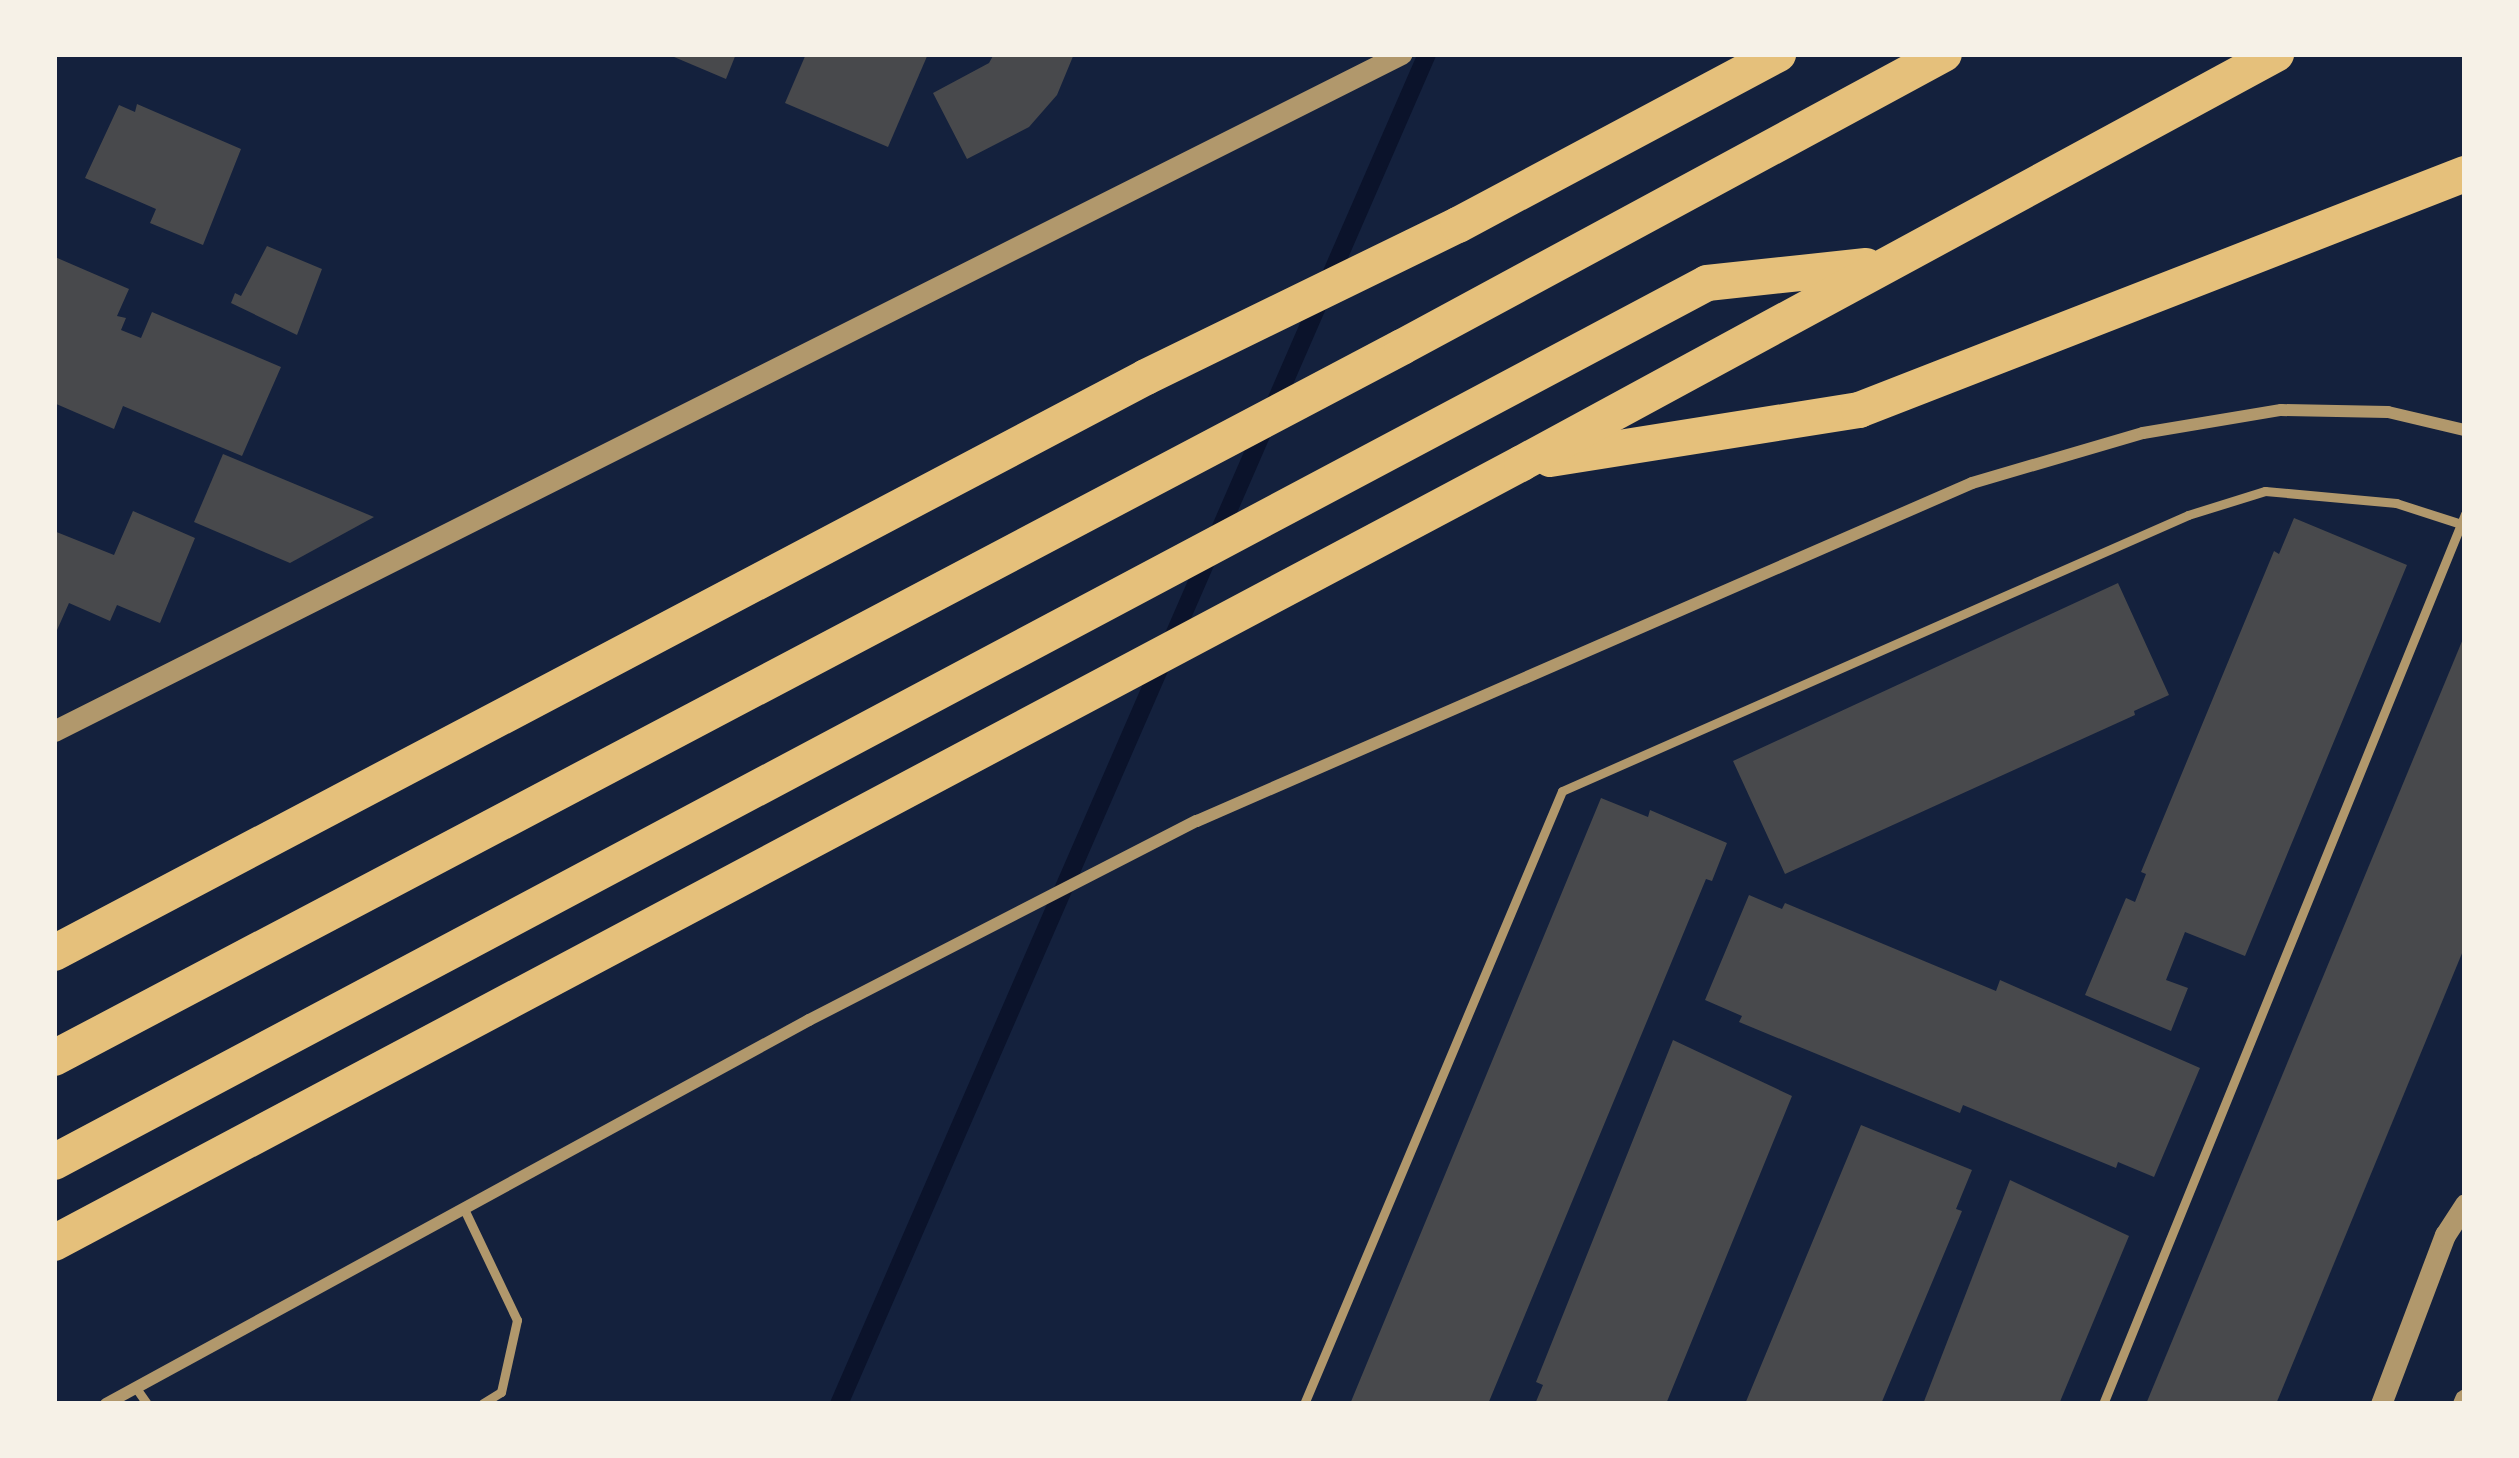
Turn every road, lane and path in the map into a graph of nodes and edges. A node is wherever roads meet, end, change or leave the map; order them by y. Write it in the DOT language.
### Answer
graph roads {
  1 [pos="1401,54"];
  2 [pos="1778,54"];
  3 [pos="1944,54"];
  4 [pos="2276,54"];
  5 [pos="2465,175"];
  6 [pos="1881,264"];
  7 [pos="2465,430"];
  8 [pos="1522,463"];
  9 [pos="2463,519"];
  10 [pos="54,731"];
  11 [pos="54,953"];
  12 [pos="54,1058"];
  13 [pos="54,1162"];
  14 [pos="2465,1204"];
  15 [pos="464,1208"];
  16 [pos="54,1243"];
  17 [pos="136,1388"];
  18 [pos="106,1404"];
  19 [pos="147,1404"];
  20 [pos="482,1404"];
  21 [pos="1304,1404"];
  22 [pos="2103,1404"];
  23 [pos="2381,1404"];
  1 -- 10 [label="street"];
  2 -- 11 [label="highway"];
  3 -- 12 [label="highway"];
  4 -- 6 [label="highway"];
  5 -- 8 [label="highway"];
  6 -- 8 [label="highway"];
  6 -- 13 [label="highway"];
  7 -- 15 [label="street"];
  8 -- 16 [label="highway"];
  9 -- 21 [label="lane"];
  9 -- 22 [label="lane"];
  14 -- 23 [label="street"];
  15 -- 17 [label="street"];
  15 -- 20 [label="lane"];
  17 -- 18 [label="street"];
  17 -- 19 [label="lane"];
}
